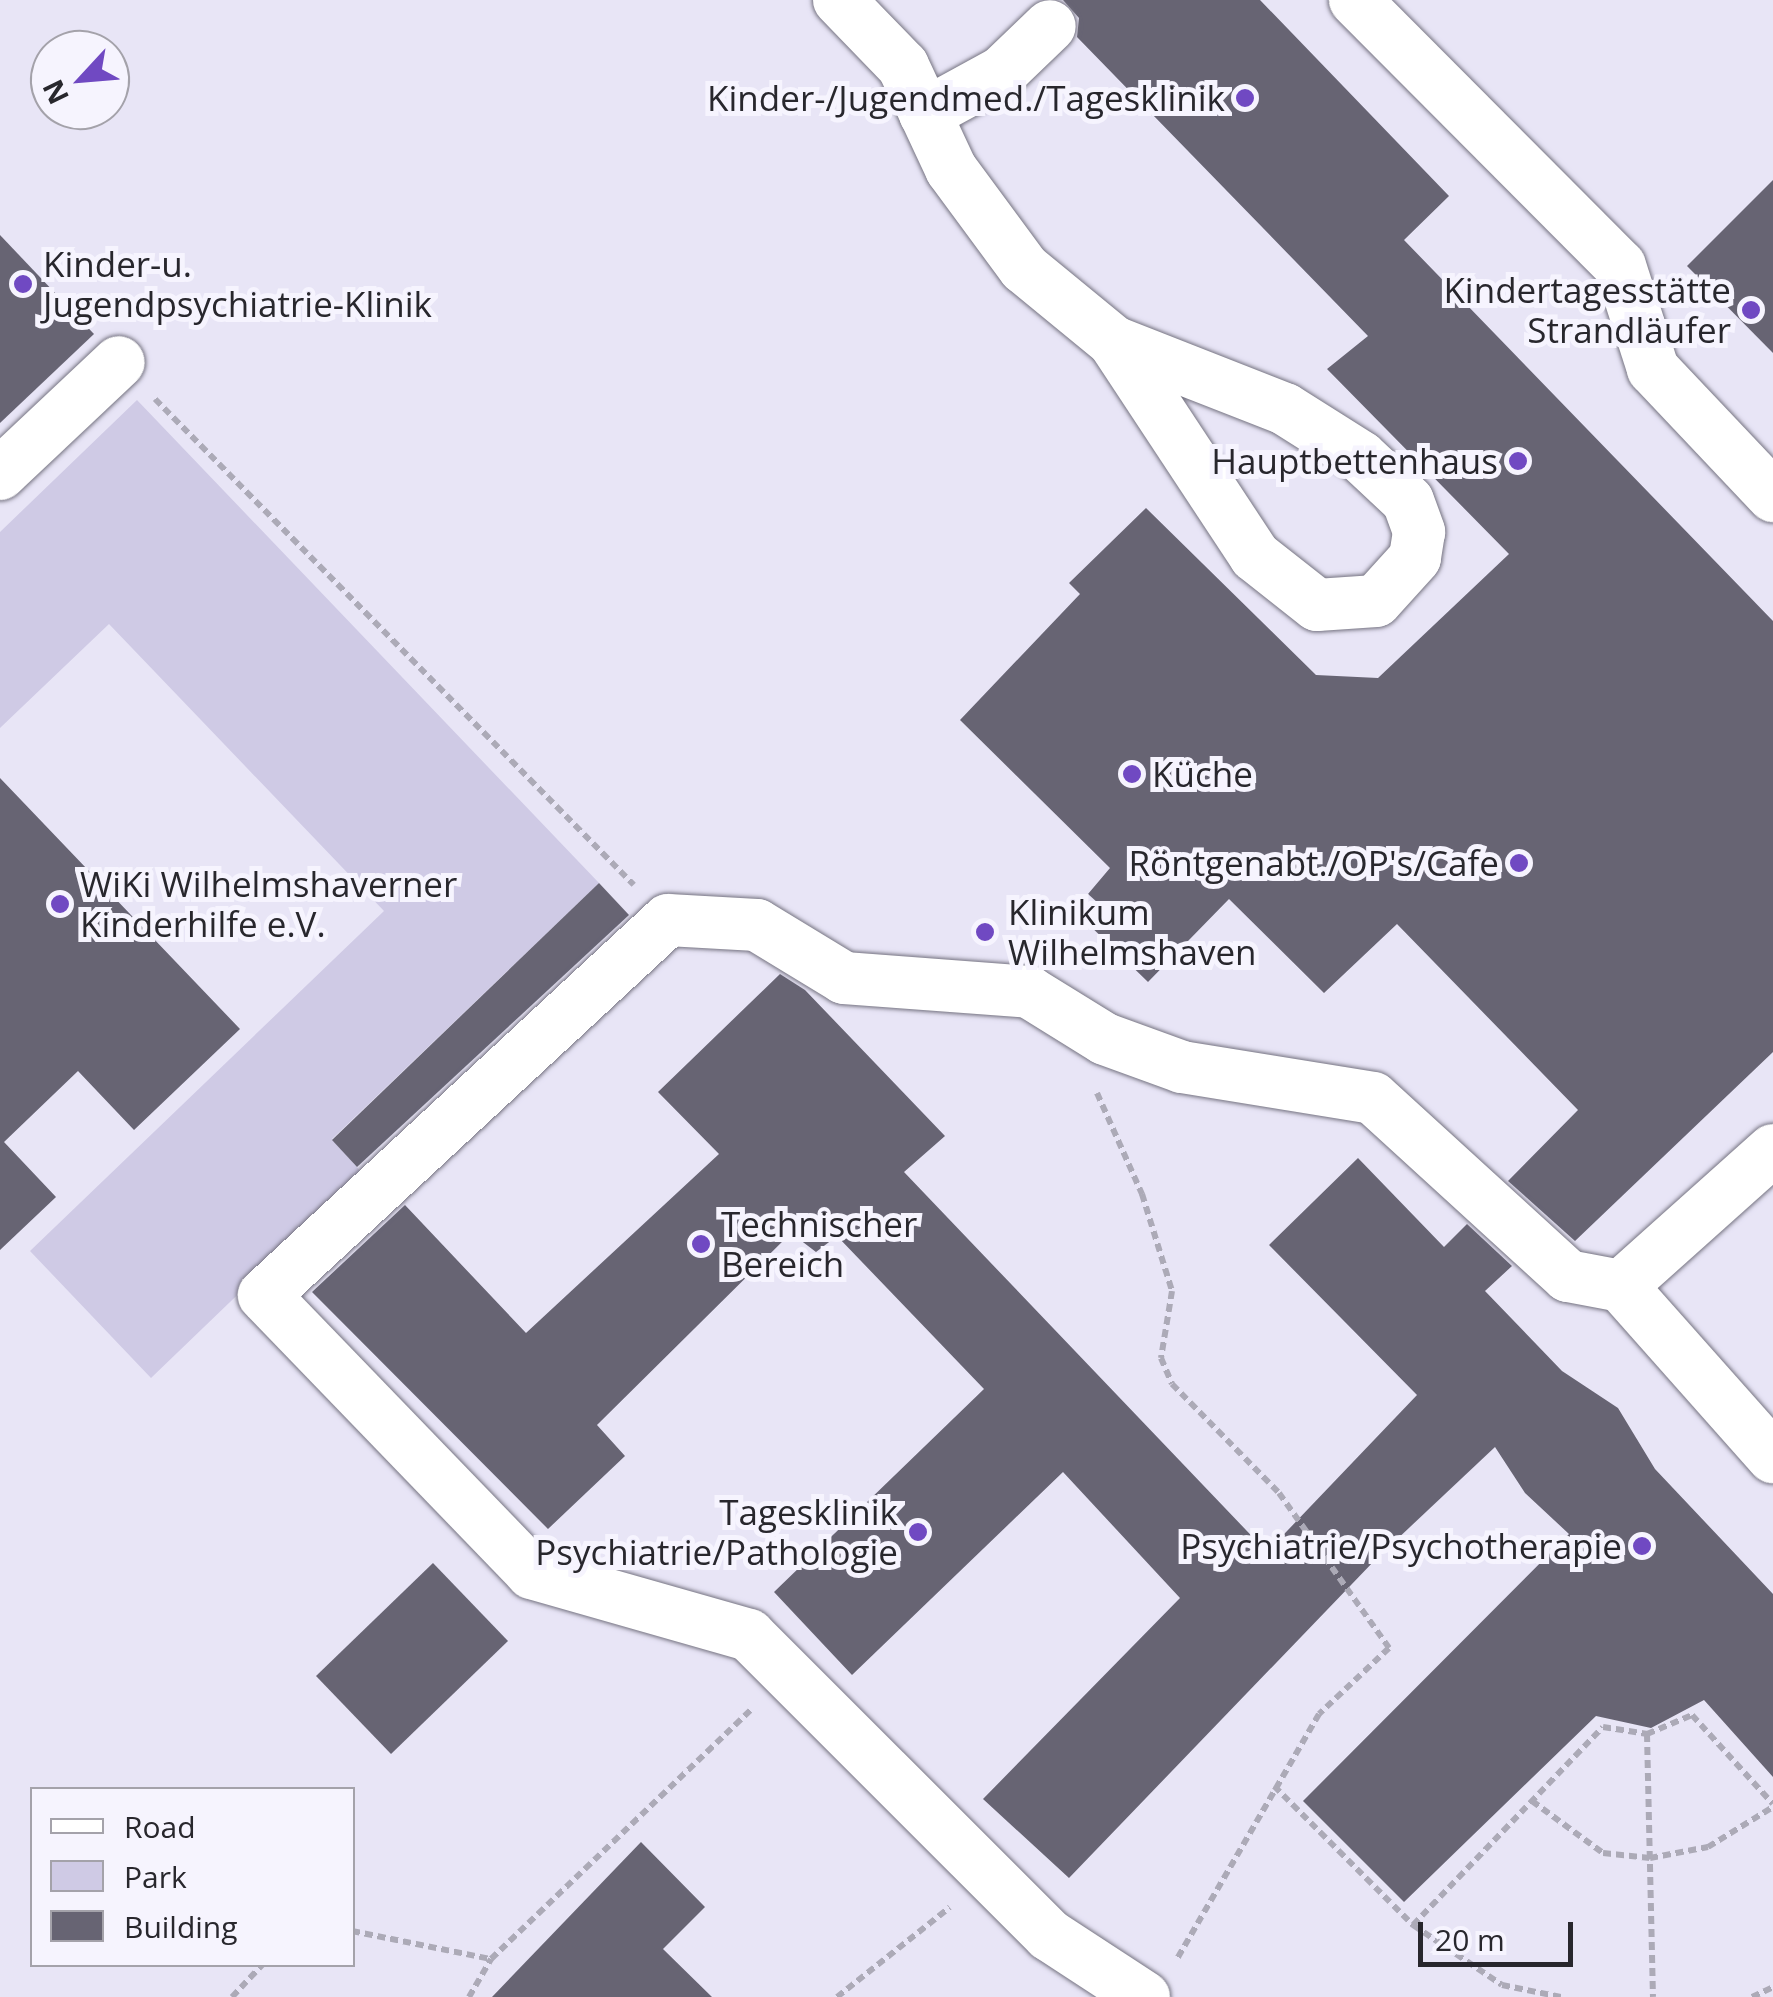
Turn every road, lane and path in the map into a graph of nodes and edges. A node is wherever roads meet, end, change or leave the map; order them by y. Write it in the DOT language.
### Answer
graph roads {
  1 [pos="839,0"];
  2 [pos="1355,0"];
  3 [pos="1050,26"];
  4 [pos="925,114"];
  5 [pos="1114,342"];
  6 [pos="119,362"];
  7 [pos="0,474"];
  8 [pos="1773,496"];
  9 [pos="668,920"];
  10 [pos="1105,1039"];
  11 [pos="1773,1150"];
  12 [pos="1621,1286"];
  13 [pos="1773,1457"];
  14 [pos="789,1674"];
  15 [pos="1647,1734"];
  16 [pos="1274,1786"];
  17 [pos="1532,1800"];
  18 [pos="1773,1806"];
  19 [pos="1650,1858"];
  20 [pos="990,1876"];
  21 [pos="1412,1926"];
  22 [pos="355,1932"];
  23 [pos="491,1960"];
  24 [pos="260,1967"];
  25 [pos="1773,1987"];
  26 [pos="1155,1988"];
  27 [pos="232,1997"];
  28 [pos="469,1997"];
  29 [pos="837,1997"];
  30 [pos="1561,1997"];
  31 [pos="1653,1997"];
  32 [pos="1752,1997"];
  1 -- 4 [label="lane"];
  2 -- 8 [label="lane"];
  3 -- 4 [label="lane"];
  4 -- 5 [label="lane"];
  5 -- 5 [label="lane"];
  6 -- 7 [label="lane"];
  6 -- 9 [label="path"];
  9 -- 10 [label="lane"];
  9 -- 14 [label="lane"];
  10 -- 12 [label="lane"];
  10 -- 16 [label="path"];
  11 -- 12 [label="lane"];
  12 -- 13 [label="lane"];
  14 -- 20 [label="lane"];
  14 -- 23 [label="path"];
  15 -- 17 [label="path"];
  15 -- 18 [label="path"];
  15 -- 19 [label="path"];
  16 -- 21 [label="path"];
  16 -- 26 [label="path"];
  17 -- 19 [label="path"];
  17 -- 21 [label="path"];
  18 -- 19 [label="path"];
  19 -- 31 [label="path"];
  20 -- 26 [label="lane"];
  20 -- 29 [label="path"];
  21 -- 30 [label="path"];
  22 -- 23 [label="path"];
  23 -- 28 [label="path"];
  24 -- 27 [label="path"];
  25 -- 32 [label="path"];
}
